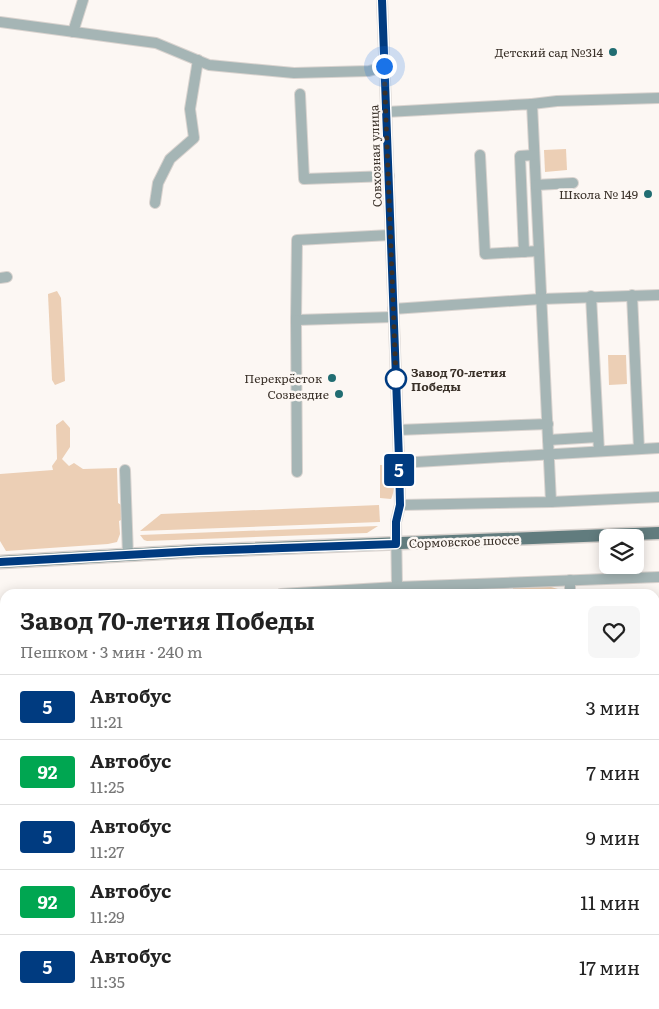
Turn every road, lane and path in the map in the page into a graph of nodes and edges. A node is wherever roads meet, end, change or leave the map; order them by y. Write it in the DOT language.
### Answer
graph roads {
  1 [pos="83,0"];
  2 [pos="382,0"];
  3 [pos="0,22"];
  4 [pos="73,32"];
  5 [pos="198,60"];
  6 [pos="384,66"];
  7 [pos="300,94"];
  8 [pos="659,98"];
  9 [pos="532,104"];
  10 [pos="386,112"];
  11 [pos="480,155"];
  12 [pos="534,155"];
  13 [pos="388,176"];
  14 [pos="573,183"];
  15 [pos="536,185"];
  16 [pos="155,203"];
  17 [pos="390,236"];
  18 [pos="524,252"];
  19 [pos="539,252"];
  20 [pos="659,295"];
  21 [pos="591,296"];
  22 [pos="632,296"];
  23 [pos="541,299"];
  24 [pos="393,313"];
  25 [pos="296,320"];
  26 [pos="548,424"];
  27 [pos="398,430"];
  28 [pos="598,437"];
  29 [pos="548,440"];
  30 [pos="659,448"];
  31 [pos="639,449"];
  32 [pos="599,452"];
  33 [pos="549,454"];
  34 [pos="399,463"];
  35 [pos="125,470"];
  36 [pos="297,472"];
  37 [pos="659,497"];
  38 [pos="551,502"];
  39 [pos="400,505"];
  40 [pos="659,533"];
  41 [pos="396,544"];
  42 [pos="128,556"];
  43 [pos="0,562"];
  44 [pos="659,577"];
  45 [pos="570,580"];
  46 [pos="397,587"];
  47 [pos="364,589"];
  48 [pos="570,589"];
  1 -- 4 [label="street"];
  2 -- 6 [label="street, Совхозная улица"];
  3 -- 4 [label="street"];
  4 -- 5 [label="street"];
  5 -- 6 [label="street"];
  5 -- 16 [label="street"];
  6 -- 10 [label="street, Совхозная улица"];
  7 -- 13 [label="street"];
  8 -- 9 [label="street"];
  9 -- 10 [label="street"];
  9 -- 12 [label="street"];
  10 -- 13 [label="street, Совхозная улица"];
  11 -- 18 [label="street"];
  12 -- 15 [label="street"];
  12 -- 18 [label="street"];
  13 -- 17 [label="street, Совхозная улица"];
  14 -- 15 [label="street"];
  15 -- 19 [label="street"];
  17 -- 24 [label="street, Совхозная улица"];
  17 -- 25 [label="street"];
  18 -- 19 [label="street"];
  19 -- 23 [label="street"];
  20 -- 22 [label="street"];
  21 -- 22 [label="street"];
  21 -- 23 [label="street"];
  21 -- 28 [label="street"];
  22 -- 31 [label="street"];
  23 -- 24 [label="street"];
  23 -- 26 [label="street"];
  24 -- 25 [label="street"];
  24 -- 27 [label="street, Совхозная улица"];
  25 -- 36 [label="street"];
  26 -- 27 [label="street"];
  26 -- 29 [label="street"];
  27 -- 34 [label="street, Совхозная улица"];
  28 -- 29 [label="street"];
  28 -- 32 [label="street"];
  29 -- 33 [label="street"];
  30 -- 31 [label="street"];
  31 -- 32 [label="street"];
  32 -- 33 [label="street"];
  33 -- 34 [label="street"];
  33 -- 38 [label="street"];
  34 -- 39 [label="street, Совхозная улица"];
  35 -- 42 [label="street"];
  37 -- 38 [label="street"];
  38 -- 39 [label="street"];
  39 -- 41 [label="street, Совхозная улица"];
  40 -- 41 [label="main road, Сормовское шоссе"];
  41 -- 42 [label="main road, Сормовское шоссе"];
  41 -- 46 [label="street, Совхозная улица"];
  42 -- 43 [label="main road, Сормовское шоссе"];
  44 -- 45 [label="street"];
  45 -- 46 [label="street"];
  45 -- 48 [label="street"];
  46 -- 47 [label="street"];
}
